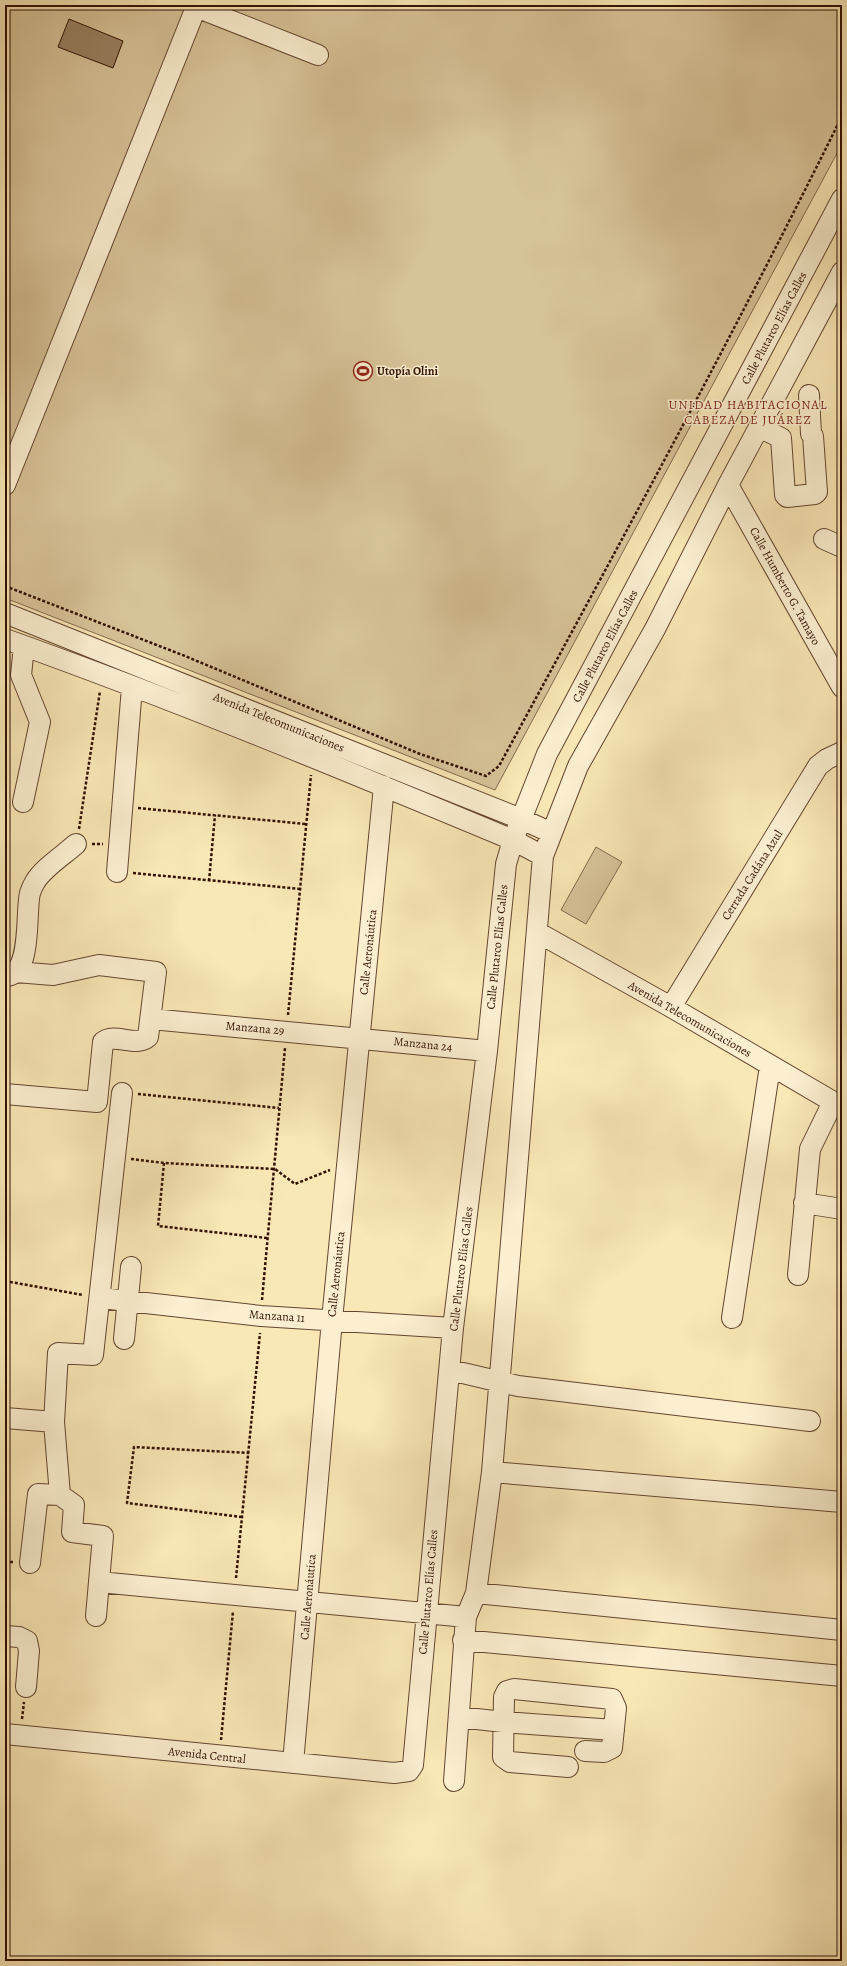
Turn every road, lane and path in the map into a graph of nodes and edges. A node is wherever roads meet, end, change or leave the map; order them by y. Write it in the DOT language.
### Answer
graph roads {
  1 [pos="197,6"];
  2 [pos="318,55"];
  3 [pos="842,116"];
  4 [pos="842,199"];
  5 [pos="842,272"];
  6 [pos="832,307"];
  7 [pos="809,395"];
  8 [pos="759,427"];
  9 [pos="811,434"];
  10 [pos="781,438"];
  11 [pos="5,485"];
  12 [pos="728,485"];
  13 [pos="5,586"];
  14 [pos="5,613"];
  15 [pos="5,639"];
  16 [pos="24,646"];
  17 [pos="103,675"];
  18 [pos="132,687"];
  19 [pos="842,688"];
  20 [pos="842,752"];
  21 [pos="313,758"];
  22 [pos="384,786"];
  23 [pos="23,802"];
  24 [pos="122,806"];
  25 [pos="215,814"];
  26 [pos="521,819"];
  27 [pos="306,824"];
  28 [pos="552,833"];
  29 [pos="513,840"];
  30 [pos="76,844"];
  31 [pos="119,844"];
  32 [pos="544,856"];
  33 [pos="117,872"];
  34 [pos="209,881"];
  35 [pos="301,889"];
  36 [pos="537,932"];
  37 [pos="10,974"];
  38 [pos="671,1007"];
  39 [pos="151,1019"];
  40 [pos="287,1031"];
  41 [pos="359,1037"];
  42 [pos="487,1051"];
  43 [pos="770,1066"];
  44 [pos="122,1093"];
  45 [pos="5,1094"];
  46 [pos="838,1105"];
  47 [pos="280,1108"];
  48 [pos="115,1157"];
  49 [pos="164,1163"];
  50 [pos="347,1163"];
  51 [pos="275,1168"];
  52 [pos="804,1203"];
  53 [pos="842,1209"];
  54 [pos="267,1238"];
  55 [pos="131,1267"];
  56 [pos="798,1275"];
  57 [pos="5,1281"];
  58 [pos="101,1298"];
  59 [pos="128,1300"];
  60 [pos="261,1316"];
  61 [pos="732,1318"];
  62 [pos="332,1320"];
  63 [pos="454,1328"];
  64 [pos="124,1340"];
  65 [pos="450,1370"];
  66 [pos="499,1380"];
  67 [pos="5,1418"];
  68 [pos="810,1421"];
  69 [pos="54,1422"];
  70 [pos="249,1453"];
  71 [pos="492,1472"];
  72 [pos="60,1495"];
  73 [pos="842,1502"];
  74 [pos="242,1517"];
  75 [pos="30,1564"];
  76 [pos="99,1582"];
  77 [pos="476,1593"];
  78 [pos="235,1594"];
  79 [pos="307,1603"];
  80 [pos="426,1614"];
  81 [pos="96,1616"];
  82 [pos="466,1617"];
  83 [pos="842,1630"];
  84 [pos="5,1636"];
  85 [pos="463,1640"];
  86 [pos="842,1676"];
  87 [pos="26,1687"];
  88 [pos="459,1717"];
  89 [pos="503,1722"];
  90 [pos="614,1730"];
  91 [pos="12,1735"];
  92 [pos="586,1751"];
  93 [pos="220,1756"];
  94 [pos="293,1763"];
  95 [pos="568,1767"];
  96 [pos="409,1771"];
  97 [pos="454,1781"];
  1 -- 2 [label="street"];
  1 -- 11 [label="street"];
  3 -- 13 [label="path"];
  4 -- 26 [label="street, Calle Plutarco Elías Calles"];
  5 -- 6 [label="street"];
  6 -- 8 [label="street"];
  7 -- 9 [label="street"];
  8 -- 10 [label="street"];
  8 -- 12 [label="street"];
  9 -- 10 [label="street"];
  9 -- 10 [label="street"];
  12 -- 19 [label="street, Calle Humberto G. Tamayo"];
  12 -- 28 [label="street"];
  14 -- 26 [label="street, Avenida Telecomunicaciones"];
  15 -- 16 [label="street, Avenida Telecomunicaciones"];
  16 -- 17 [label="street, Avenida Telecomunicaciones"];
  16 -- 23 [label="street"];
  17 -- 18 [label="street, Avenida Telecomunicaciones"];
  17 -- 30 [label="path"];
  18 -- 21 [label="street, Avenida Telecomunicaciones"];
  18 -- 24 [label="street"];
  20 -- 38 [label="street, Cerrada Cadána Azul"];
  21 -- 22 [label="street, Avenida Telecomunicaciones"];
  21 -- 27 [label="path"];
  22 -- 29 [label="street, Avenida Telecomunicaciones"];
  22 -- 41 [label="street, Calle Aeronáutica"];
  24 -- 25 [label="path"];
  24 -- 31 [label="street"];
  25 -- 27 [label="path"];
  25 -- 34 [label="path"];
  26 -- 28 [label="street, Avenida Telecomunicaciones"];
  26 -- 29 [label="street, Calle Plutarco Elías Calles"];
  27 -- 35 [label="path"];
  28 -- 32 [label="street"];
  29 -- 32 [label="street, Avenida Telecomunicaciones"];
  29 -- 42 [label="street, Calle Plutarco Elías Calles"];
  30 -- 31 [label="path"];
  30 -- 37 [label="street"];
  31 -- 33 [label="street"];
  32 -- 36 [label="street"];
  33 -- 34 [label="path"];
  34 -- 35 [label="path"];
  35 -- 40 [label="path"];
  36 -- 38 [label="street, Avenida Telecomunicaciones"];
  36 -- 66 [label="street"];
  37 -- 39 [label="street"];
  38 -- 43 [label="street, Avenida Telecomunicaciones"];
  39 -- 40 [label="street, Manzana 29"];
  39 -- 45 [label="street"];
  40 -- 41 [label="street, Manzana 29"];
  40 -- 47 [label="path"];
  41 -- 42 [label="street, Manzana 24"];
  41 -- 50 [label="street, Calle Aeronáutica"];
  42 -- 63 [label="street, Calle Plutarco Elías Calles"];
  43 -- 46 [label="street, Avenida Telecomunicaciones"];
  43 -- 61 [label="street"];
  44 -- 47 [label="path"];
  44 -- 48 [label="street"];
  46 -- 52 [label="street"];
  47 -- 51 [label="path"];
  48 -- 49 [label="path"];
  48 -- 58 [label="street"];
  49 -- 51 [label="path"];
  49 -- 54 [label="path"];
  50 -- 51 [label="path"];
  50 -- 62 [label="street, Calle Aeronáutica"];
  51 -- 54 [label="path"];
  52 -- 53 [label="street"];
  52 -- 56 [label="street"];
  54 -- 60 [label="path"];
  55 -- 59 [label="street"];
  57 -- 58 [label="path"];
  58 -- 59 [label="street, Manzana 11"];
  58 -- 69 [label="street"];
  59 -- 60 [label="street, Manzana 11"];
  59 -- 64 [label="street"];
  60 -- 62 [label="street, Manzana 11"];
  60 -- 70 [label="path"];
  62 -- 63 [label="street, Manzana 11"];
  62 -- 79 [label="street, Calle Aeronáutica"];
  63 -- 65 [label="street, Calle Plutarco Elías Calles"];
  65 -- 66 [label="street"];
  65 -- 80 [label="street, Calle Plutarco Elías Calles"];
  66 -- 68 [label="street"];
  66 -- 71 [label="street"];
  67 -- 69 [label="street"];
  69 -- 72 [label="street"];
  70 -- 74 [label="path"];
  70 -- 74 [label="path"];
  71 -- 73 [label="street"];
  71 -- 77 [label="street"];
  72 -- 75 [label="street"];
  72 -- 76 [label="street"];
  74 -- 78 [label="path"];
  76 -- 78 [label="street"];
  76 -- 81 [label="street"];
  77 -- 82 [label="street"];
  77 -- 83 [label="street"];
  78 -- 79 [label="street"];
  78 -- 93 [label="path"];
  79 -- 80 [label="street"];
  79 -- 94 [label="street, Calle Aeronáutica"];
  80 -- 82 [label="street"];
  80 -- 96 [label="street, Calle Plutarco Elías Calles"];
  82 -- 85 [label="street"];
  84 -- 87 [label="street"];
  85 -- 86 [label="street"];
  85 -- 88 [label="street"];
  87 -- 91 [label="path"];
  88 -- 89 [label="street"];
  88 -- 97 [label="street"];
  89 -- 90 [label="street"];
  89 -- 90 [label="street"];
  89 -- 95 [label="street"];
  90 -- 92 [label="street"];
  91 -- 93 [label="street, Avenida Central"];
  93 -- 94 [label="street, Avenida Central"];
  94 -- 96 [label="street, Avenida Central"];
}
